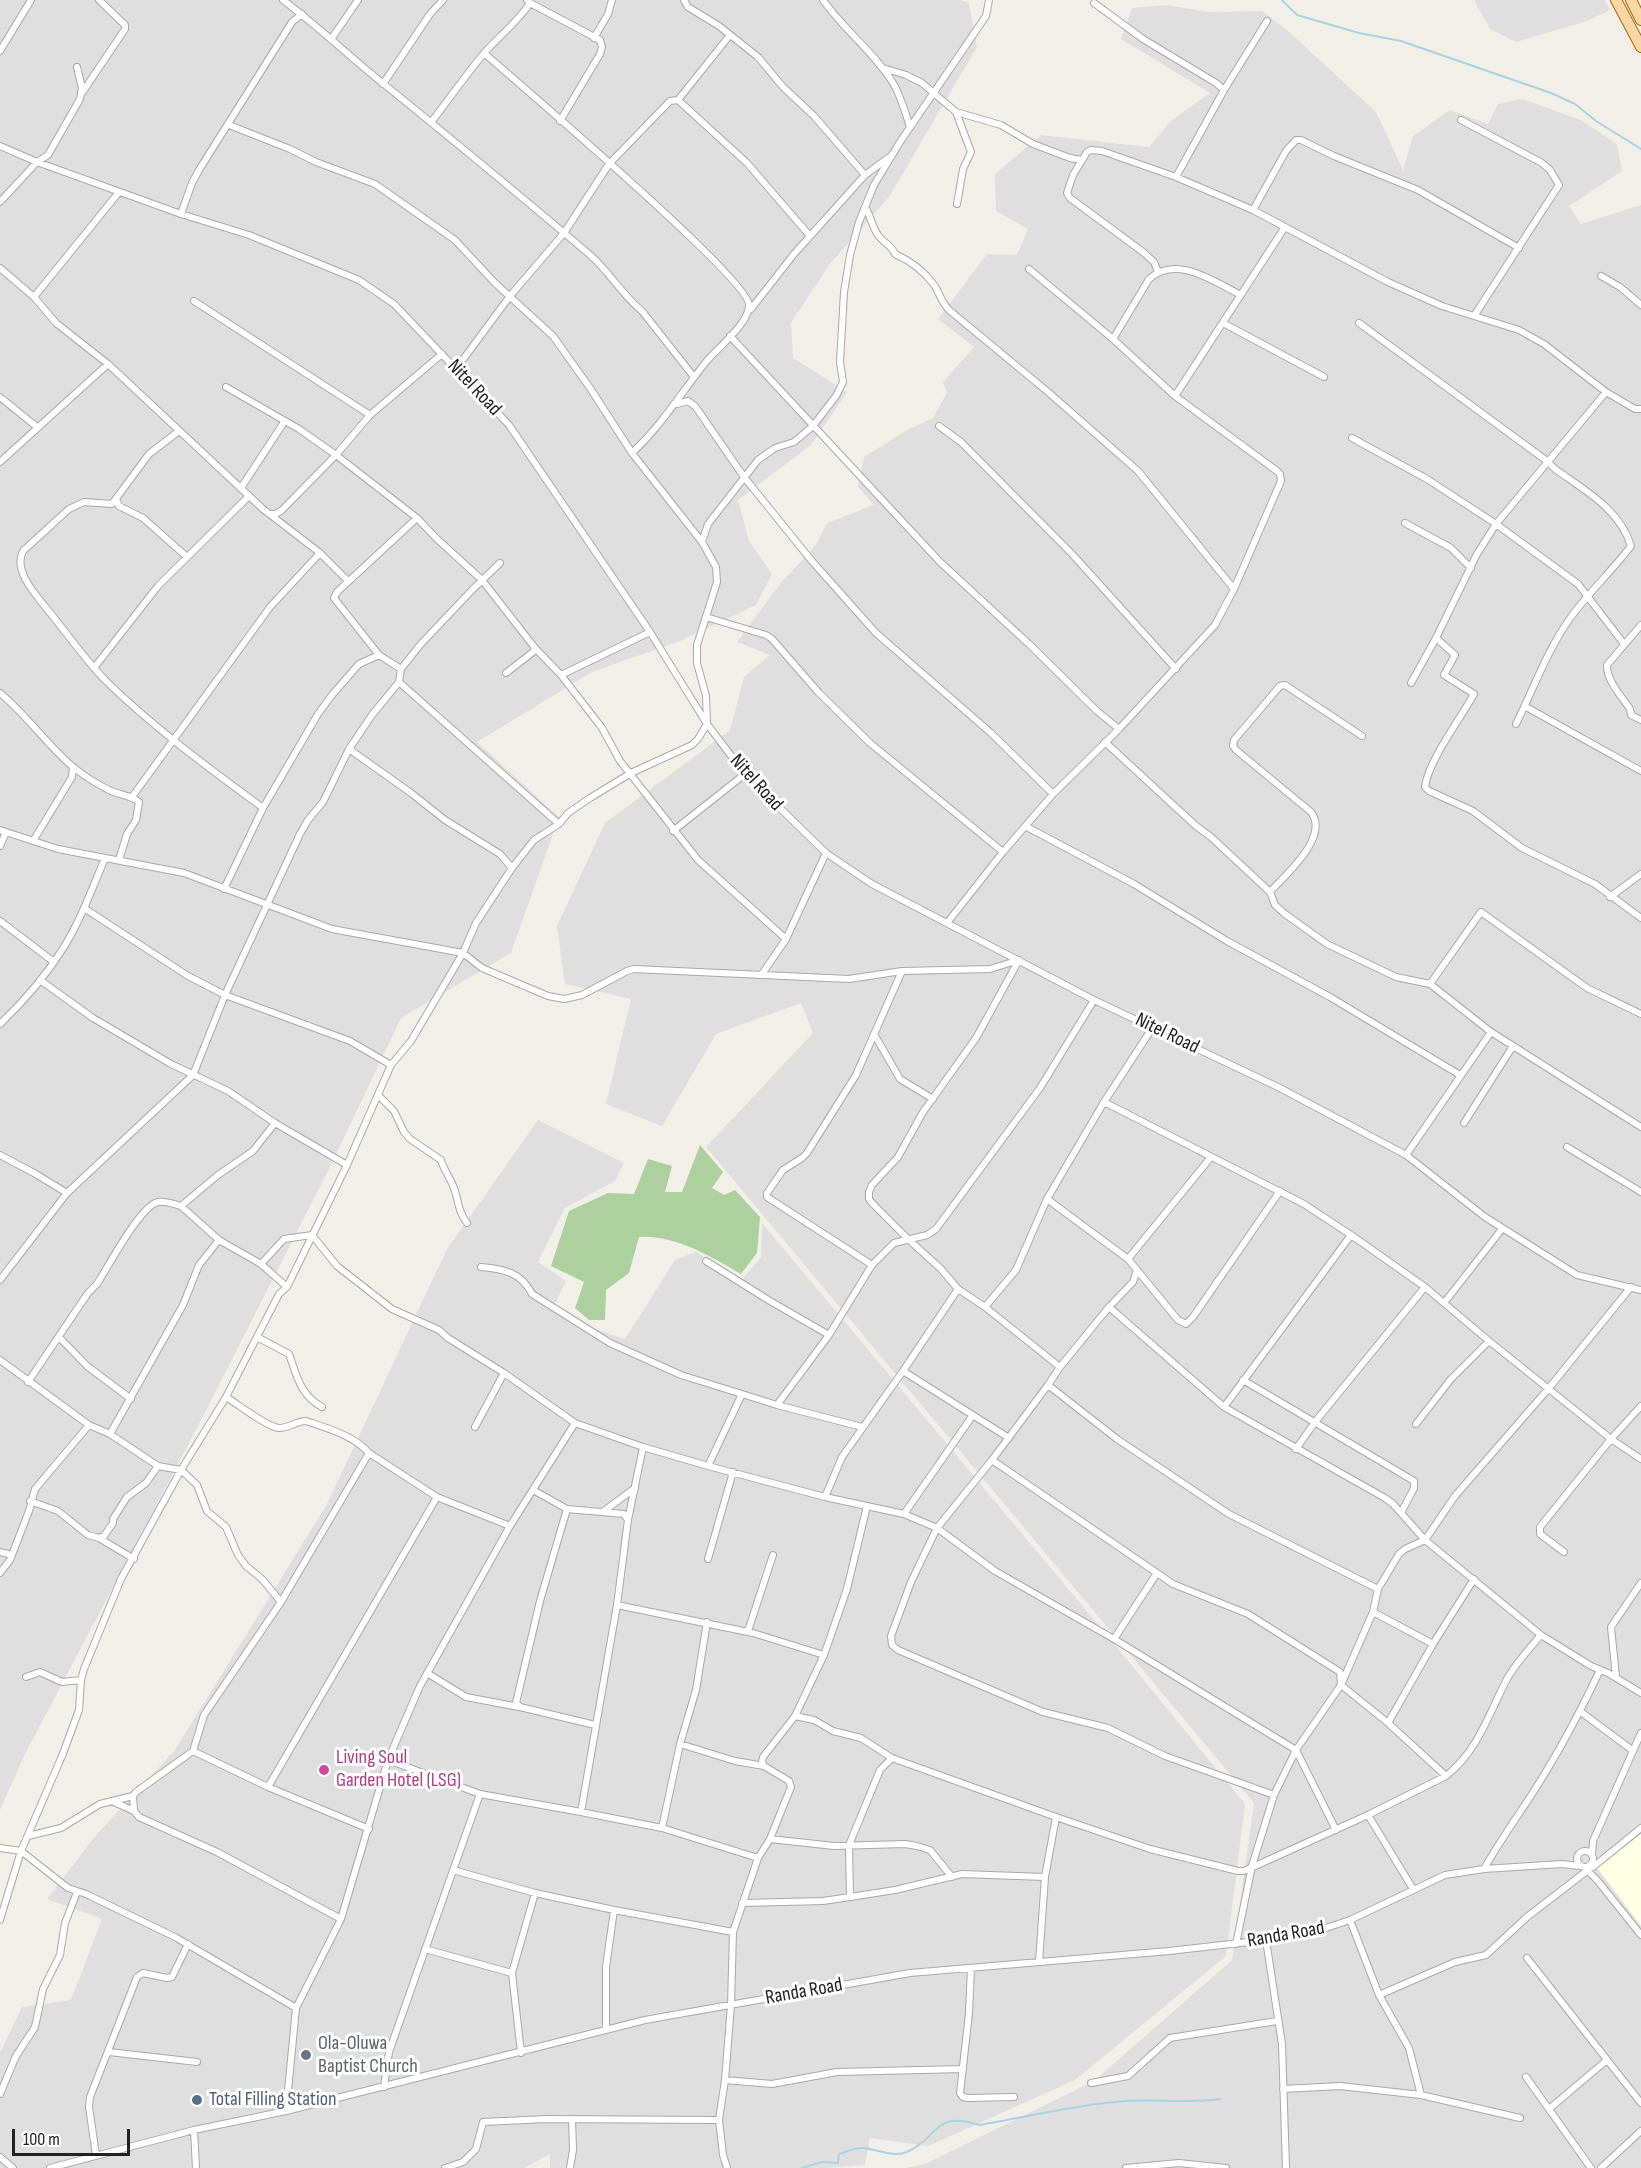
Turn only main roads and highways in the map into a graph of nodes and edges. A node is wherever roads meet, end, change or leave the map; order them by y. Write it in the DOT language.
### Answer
graph roads {
  1 [pos="1616,0"];
  2 [pos="1631,0"];
  3 [pos="1641,20"];
  4 [pos="1641,47"];
  1 -- 4 [label="main road"];
  2 -- 3 [label="main road"];
}
